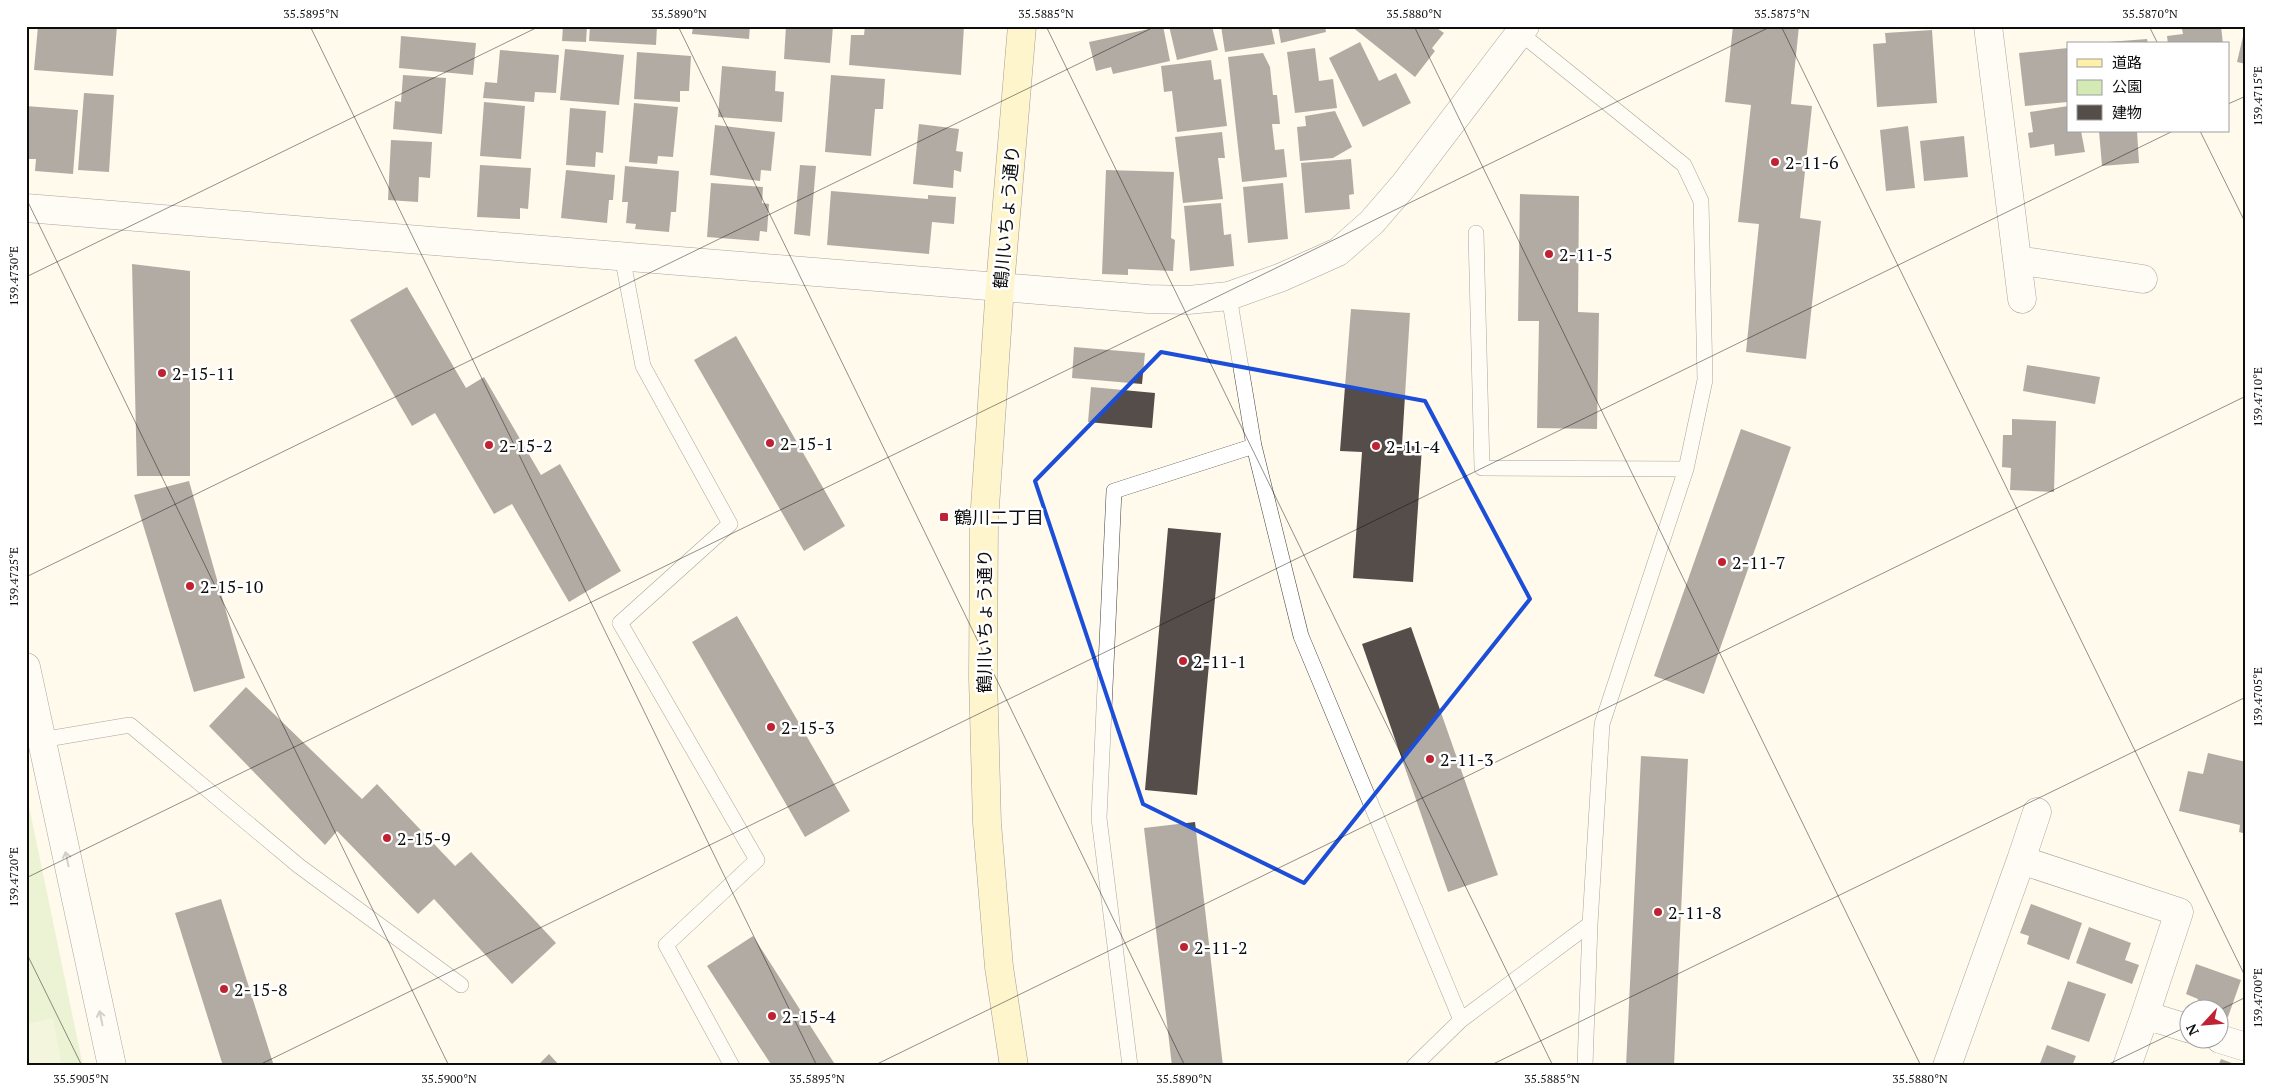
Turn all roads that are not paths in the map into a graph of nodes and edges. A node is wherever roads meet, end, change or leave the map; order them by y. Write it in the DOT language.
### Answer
graph roads {
  1 [pos="1022,26"];
  2 [pos="1988,26"];
  3 [pos="1992,26"];
  4 [pos="1523,30"];
  5 [pos="26,208"];
  6 [pos="1476,233"];
  7 [pos="622,256"];
  8 [pos="2018,260"];
  9 [pos="2143,279"];
  10 [pos="1000,286"];
  11 [pos="1229,296"];
  12 [pos="2022,298"];
  13 [pos="1254,446"];
  14 [pos="1686,469"];
  15 [pos="26,667"];
  16 [pos="41,740"];
  17 [pos="2037,812"];
  18 [pos="2021,860"];
  19 [pos="1590,924"];
  20 [pos="460,984"];
  21 [pos="2145,1015"];
  22 [pos="1462,1020"];
  23 [pos="2180,1026"];
  24 [pos="2230,1042"];
  25 [pos="2246,1047"];
  26 [pos="112,1066"];
  27 [pos="732,1066"];
  28 [pos="1014,1066"];
  29 [pos="1130,1066"];
  30 [pos="1414,1066"];
  31 [pos="1586,1066"];
  32 [pos="1947,1066"];
  33 [pos="2127,1066"];
  1 -- 10 [label="street, 鶴川いちょう通り"];
  2 -- 3 [label="street"];
  2 -- 8 [label="street"];
  4 -- 11 [label="street"];
  4 -- 14 [label="lane"];
  5 -- 7 [label="street"];
  6 -- 14 [label="lane"];
  7 -- 10 [label="street"];
  7 -- 27 [label="lane"];
  8 -- 9 [label="street"];
  8 -- 12 [label="street"];
  10 -- 11 [label="street"];
  10 -- 28 [label="street, 鶴川いちょう通り"];
  11 -- 13 [label="lane"];
  13 -- 22 [label="lane"];
  13 -- 29 [label="lane"];
  14 -- 19 [label="lane"];
  15 -- 16 [label="street"];
  16 -- 20 [label="lane"];
  26 -- 16 [label="street, one-way"];
  17 -- 18 [label="street"];
  18 -- 21 [label="street"];
  18 -- 32 [label="street"];
  19 -- 22 [label="lane"];
  19 -- 31 [label="lane"];
  21 -- 23 [label="street"];
  21 -- 33 [label="street"];
  22 -- 30 [label="lane"];
  24 -- 25 [label="street"];
}
